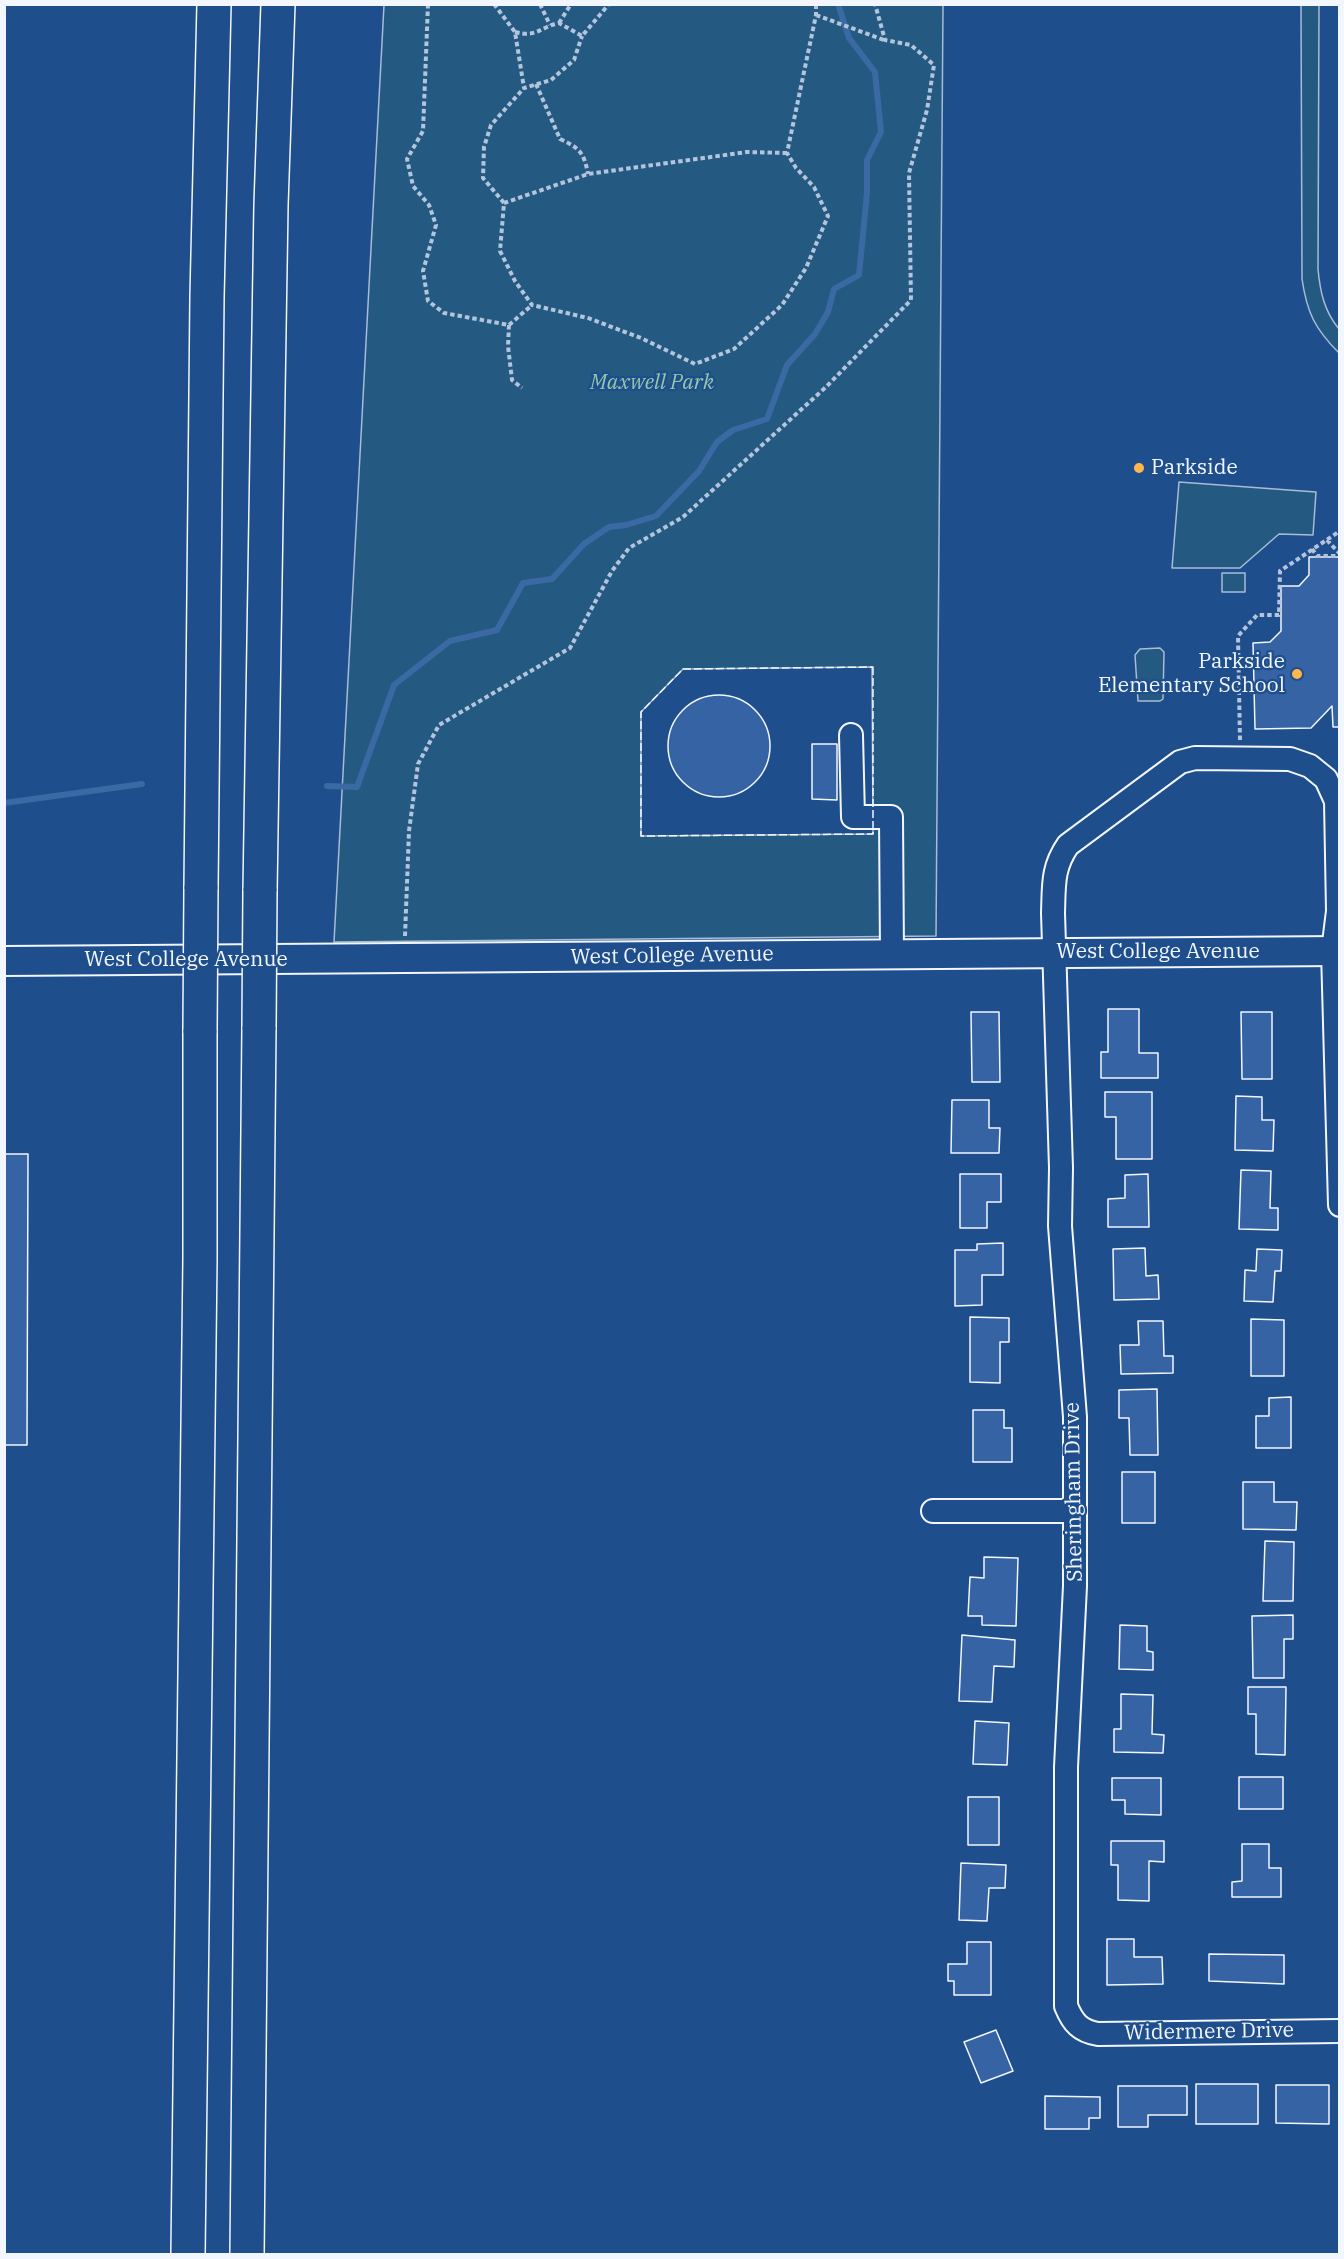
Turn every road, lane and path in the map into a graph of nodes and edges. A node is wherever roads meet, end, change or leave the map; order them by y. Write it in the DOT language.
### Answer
graph roads {
  1 [pos="214,4"];
  2 [pos="278,4"];
  3 [pos="428,4"];
  4 [pos="494,4"];
  5 [pos="540,4"];
  6 [pos="571,4"];
  7 [pos="609,4"];
  8 [pos="816,4"];
  9 [pos="875,4"];
  10 [pos="816,15"];
  11 [pos="559,23"];
  12 [pos="550,25"];
  13 [pos="515,32"];
  14 [pos="582,36"];
  15 [pos="885,40"];
  16 [pos="536,84"];
  17 [pos="524,88"];
  18 [pos="787,153"];
  19 [pos="588,174"];
  20 [pos="504,203"];
  21 [pos="532,305"];
  22 [pos="509,326"];
  23 [pos="522,388"];
  24 [pos="1340,531"];
  25 [pos="1327,540"];
  26 [pos="1312,549"];
  27 [pos="1340,555"];
  28 [pos="851,735"];
  29 [pos="1240,758"];
  30 [pos="1336,951"];
  31 [pos="1055,953"];
  32 [pos="892,954"];
  33 [pos="405,958"];
  34 [pos="4,961"];
  35 [pos="1340,1204"];
  36 [pos="1075,1511"];
  37 [pos="933,1512"];
  38 [pos="1079,2028"];
  39 [pos="1340,2031"];
  40 [pos="188,2254"];
  41 [pos="247,2254"];
  1 -- 40 [label="highway, bridge"];
  2 -- 41 [label="highway, bridge"];
  3 -- 22 [label="path"];
  4 -- 13 [label="path"];
  5 -- 12 [label="path"];
  6 -- 11 [label="path"];
  7 -- 14 [label="path"];
  8 -- 10 [label="path"];
  9 -- 15 [label="path"];
  10 -- 15 [label="path"];
  10 -- 18 [label="path"];
  11 -- 12 [label="path"];
  11 -- 14 [label="path"];
  12 -- 13 [label="path"];
  13 -- 17 [label="path"];
  14 -- 16 [label="path"];
  15 -- 33 [label="path"];
  16 -- 17 [label="path"];
  16 -- 19 [label="path"];
  17 -- 20 [label="path"];
  18 -- 19 [label="path"];
  18 -- 21 [label="path"];
  19 -- 20 [label="path"];
  20 -- 21 [label="path"];
  21 -- 22 [label="path"];
  22 -- 23 [label="path"];
  24 -- 25 [label="path"];
  25 -- 26 [label="path"];
  25 -- 27 [label="path"];
  26 -- 27 [label="path"];
  26 -- 29 [label="path"];
  28 -- 32 [label="street"];
  29 -- 30 [label="street, Sheringham Drive"];
  29 -- 31 [label="street, Sheringham Drive"];
  30 -- 31 [label="main road, West College Avenue"];
  30 -- 35 [label="street, Sheringham Drive"];
  31 -- 32 [label="main road, West College Avenue"];
  31 -- 36 [label="street, Sheringham Drive"];
  32 -- 33 [label="main road, West College Avenue"];
  33 -- 34 [label="main road, West College Avenue"];
  36 -- 37 [label="street"];
  36 -- 38 [label="street, Sheringham Drive"];
  38 -- 39 [label="street, Widermere Drive"];
}
